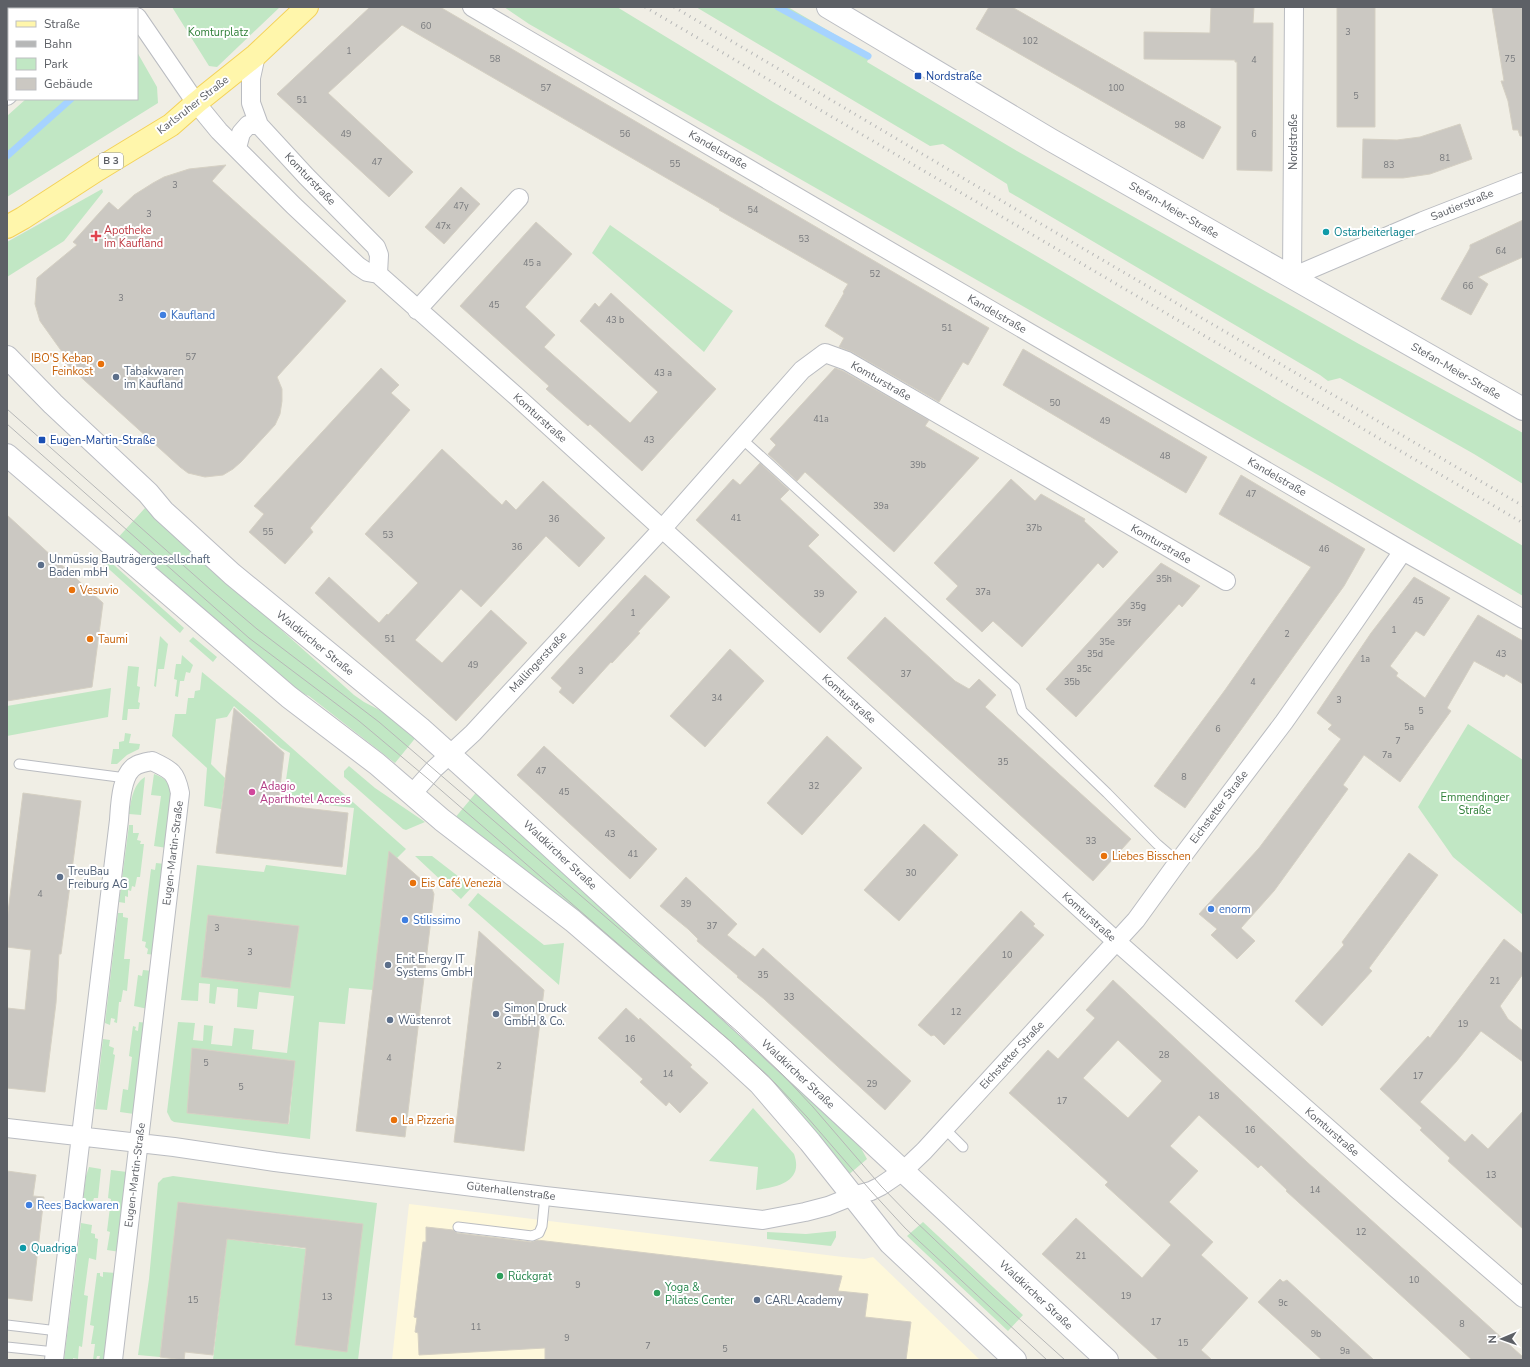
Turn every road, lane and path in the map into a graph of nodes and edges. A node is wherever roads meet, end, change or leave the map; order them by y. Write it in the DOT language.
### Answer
graph roads {
  1 [pos="307,7"];
  2 [pos="472,7"];
  3 [pos="828,7"];
  4 [pos="1294,7"];
  5 [pos="138,18"];
  6 [pos="256,56"];
  7 [pos="196,102"];
  8 [pos="259,125"];
  9 [pos="237,148"];
  10 [pos="1523,182"];
  11 [pos="518,198"];
  12 [pos="7,226"];
  13 [pos="378,274"];
  14 [pos="1292,277"];
  15 [pos="417,310"];
  16 [pos="7,357"];
  17 [pos="1523,409"];
  18 [pos="742,439"];
  19 [pos="7,455"];
  20 [pos="662,529"];
  21 [pos="1403,551"];
  22 [pos="1226,581"];
  23 [pos="1523,619"];
  24 [pos="449,754"];
  25 [pos="19,764"];
  26 [pos="126,778"];
  27 [pos="412,794"];
  28 [pos="1178,862"];
  29 [pos="1117,942"];
  30 [pos="7,1128"];
  31 [pos="944,1128"];
  32 [pos="81,1137"];
  33 [pos="139,1143"];
  34 [pos="964,1147"];
  35 [pos="903,1171"];
  36 [pos="545,1196"];
  37 [pos="853,1196"];
  38 [pos="458,1227"];
  39 [pos="1523,1298"];
  40 [pos="7,1326"];
  41 [pos="58,1331"];
  42 [pos="7,1347"];
  43 [pos="54,1356"];
  44 [pos="113,1360"];
  45 [pos="1015,1360"];
  46 [pos="1107,1360"];
  1 -- 6 [label="main road, Karlsruher Straße / B 3"];
  2 -- 21 [label="street, Kandelstraße"];
  3 -- 14 [label="main road, Stefan-Meier-Straße"];
  4 -- 14 [label="street, Nordstraße"];
  5 -- 7 [label="street"];
  6 -- 7 [label="main road, Karlsruher Straße / B 3"];
  6 -- 8 [label="street, Komturstraße"];
  7 -- 9 [label="street, Komturstraße"];
  7 -- 12 [label="main road, Karlsruher Straße / B 3"];
  8 -- 9 [label="street"];
  8 -- 13 [label="street, Komturstraße"];
  9 -- 13 [label="street, Komturstraße"];
  10 -- 14 [label="street, Sautierstraße"];
  11 -- 15 [label="street"];
  13 -- 15 [label="street, Komturstraße"];
  14 -- 17 [label="main road, Stefan-Meier-Straße"];
  15 -- 20 [label="street, Komturstraße"];
  16 -- 24 [label="main road, Waldkircher Straße"];
  18 -- 20 [label="street, Komturstraße"];
  18 -- 22 [label="street, Komturstraße"];
  18 -- 28 [label="lane"];
  19 -- 27 [label="main road"];
  20 -- 24 [label="street, Mallingerstraße"];
  20 -- 29 [label="street, Komturstraße"];
  21 -- 23 [label="street, Kandelstraße"];
  21 -- 28 [label="street, Eichstetter Straße"];
  24 -- 27 [label="street, Mallingerstraße"];
  24 -- 35 [label="main road, Waldkircher Straße"];
  25 -- 26 [label="lane"];
  26 -- 32 [label="street, Eugen-Martin-Straße"];
  26 -- 33 [label="street, Eugen-Martin-Straße"];
  27 -- 37 [label="main road"];
  28 -- 29 [label="street, Eichstetter Straße"];
  29 -- 31 [label="street, Eichstetter Straße"];
  29 -- 39 [label="street, Komturstraße"];
  30 -- 32 [label="street, Güterhallenstraße"];
  31 -- 34 [label="lane"];
  31 -- 35 [label="street, Eichstetter Straße"];
  32 -- 33 [label="street, Güterhallenstraße"];
  32 -- 41 [label="street, Eugen-Martin-Straße"];
  33 -- 36 [label="street, Güterhallenstraße"];
  33 -- 44 [label="street, Eugen-Martin-Straße"];
  35 -- 37 [label="street, Güterhallenstraße"];
  35 -- 46 [label="main road, Waldkircher Straße"];
  36 -- 37 [label="street, Güterhallenstraße"];
  36 -- 38 [label="lane"];
  37 -- 45 [label="main road"];
  40 -- 41 [label="lane"];
  41 -- 43 [label="street, Eugen-Martin-Straße"];
  42 -- 43 [label="lane"];
}
